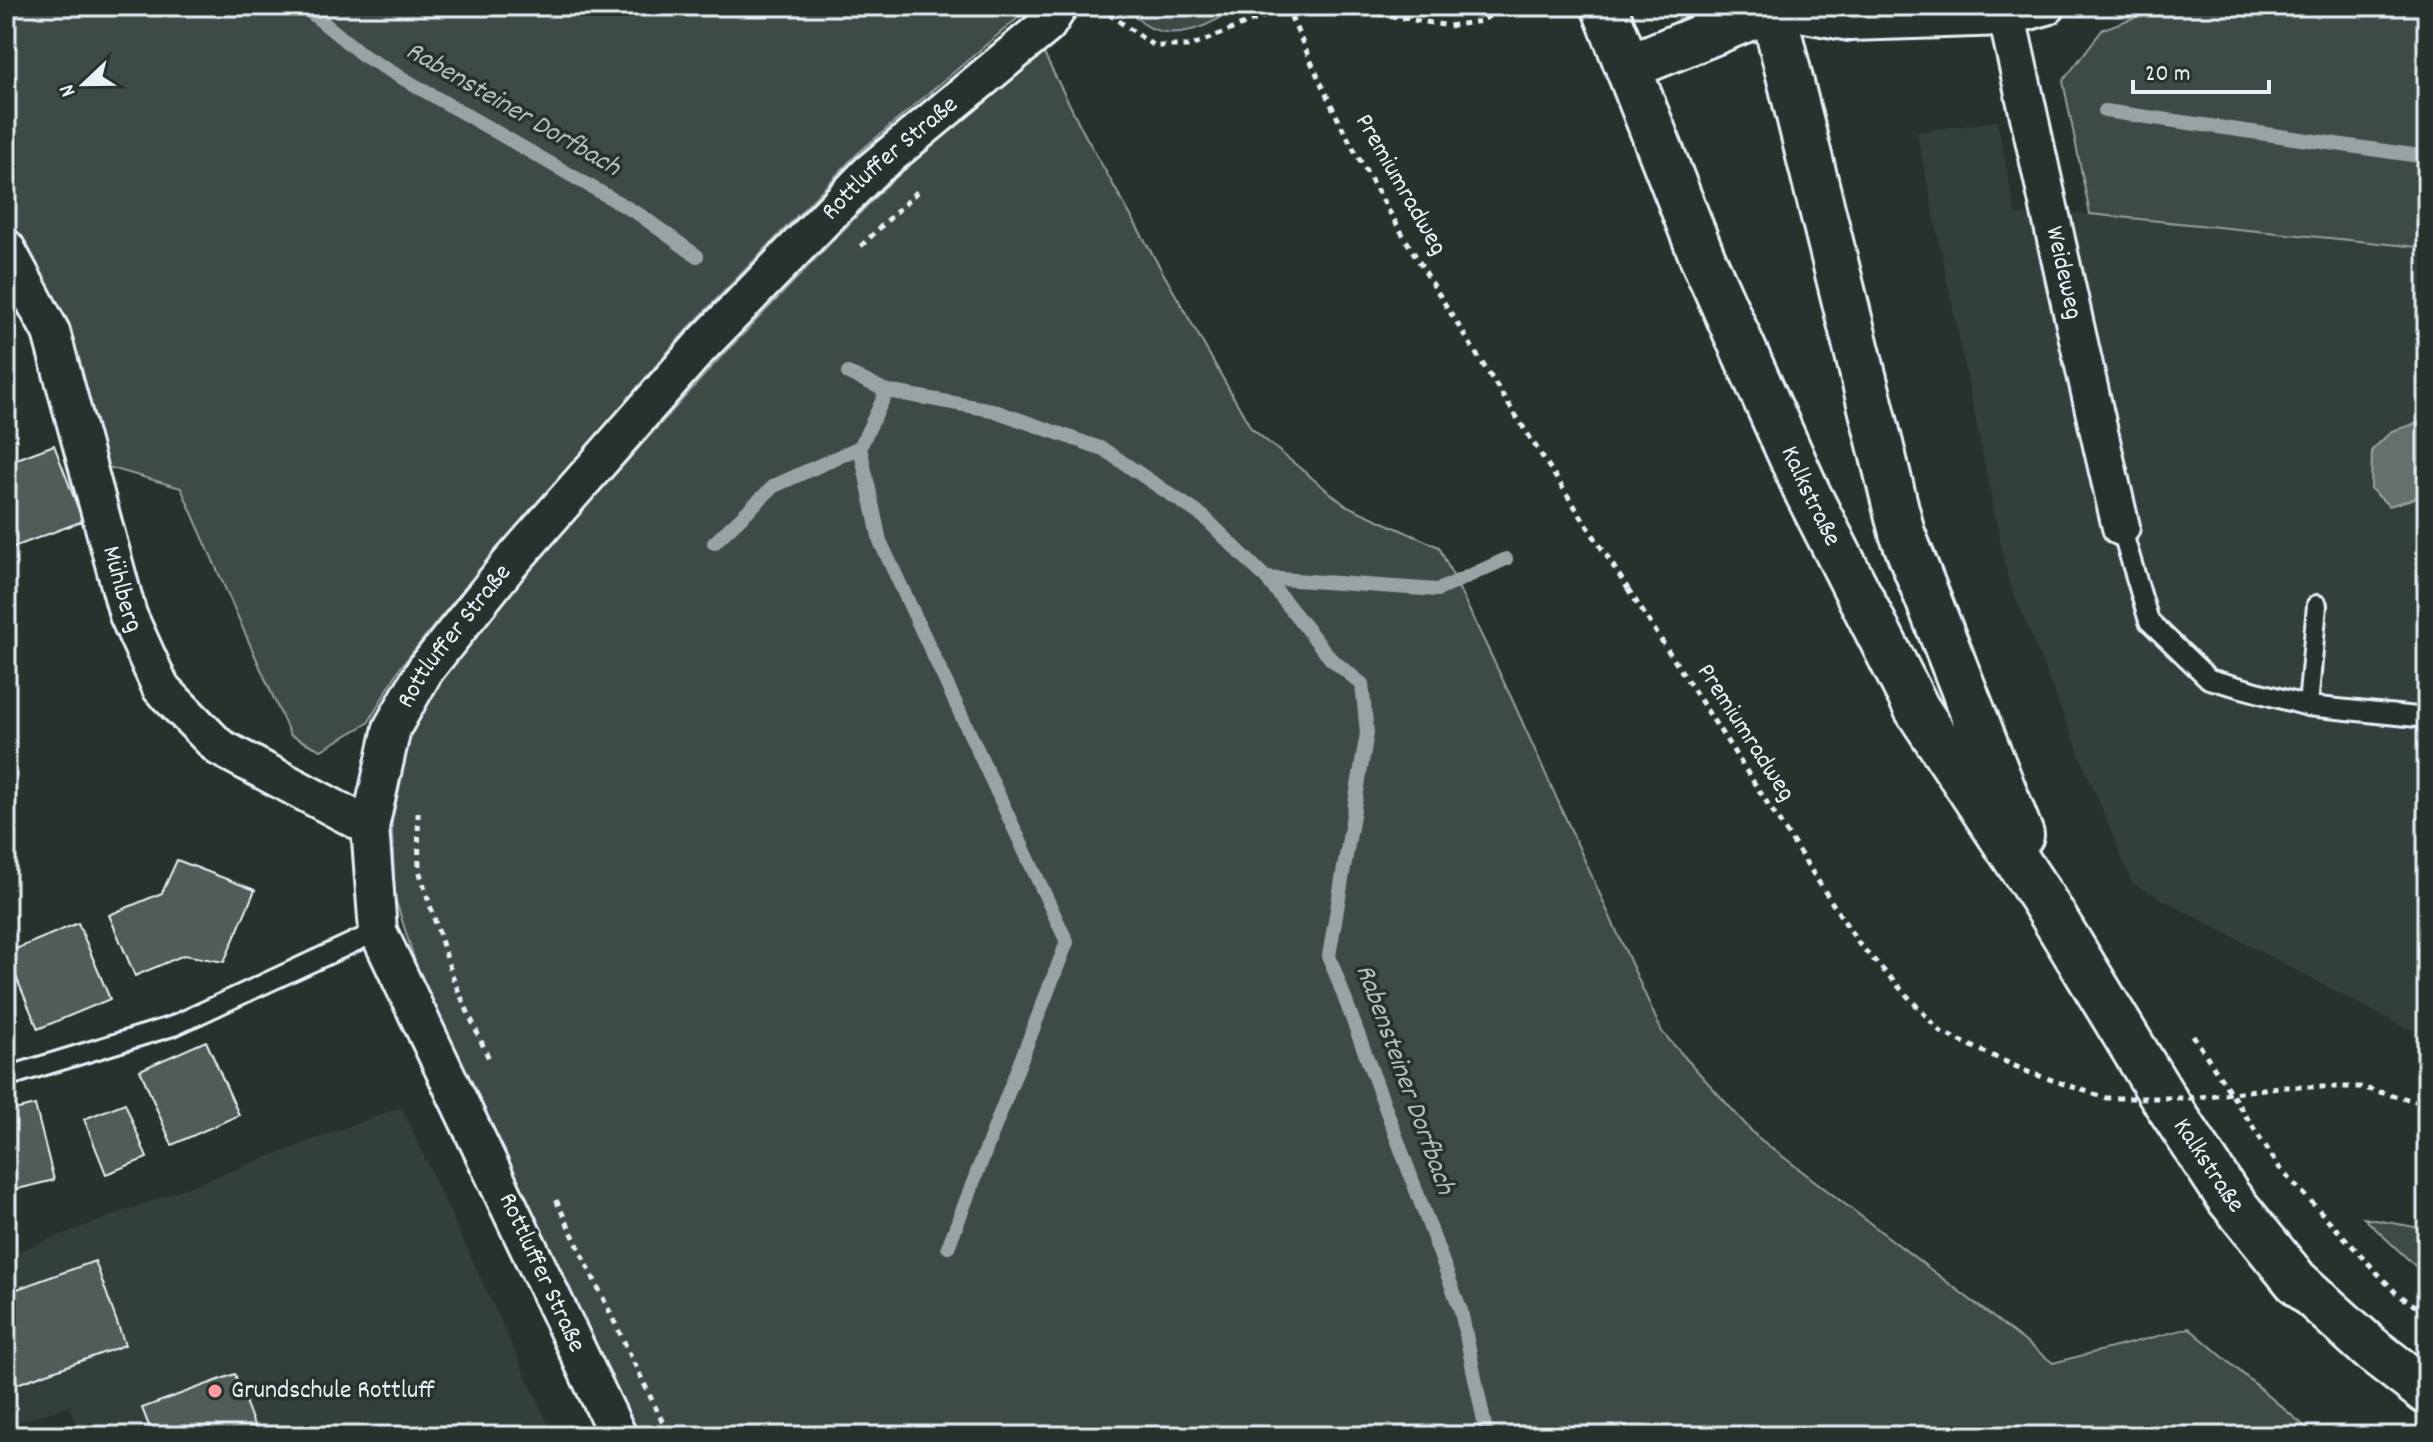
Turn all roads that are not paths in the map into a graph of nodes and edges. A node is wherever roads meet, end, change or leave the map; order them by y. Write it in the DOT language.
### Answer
graph roads {
  1 [pos="1059,6"];
  2 [pos="1604,6"];
  3 [pos="2047,6"];
  4 [pos="1773,7"];
  5 [pos="2007,17"];
  6 [pos="1628,67"];
  7 [pos="6,248"];
  8 [pos="2121,527"];
  9 [pos="2317,605"];
  10 [pos="2308,706"];
  11 [pos="2427,718"];
  12 [pos="370,827"];
  13 [pos="2042,898"];
  14 [pos="378,931"];
  15 [pos="6,1077"];
  16 [pos="2427,1392"];
  17 [pos="618,1436"];
  1 -- 12 [label="street, Rottluffer Straße"];
  2 -- 6 [label="main road, Kalkstraße"];
  3 -- 5 [label="street"];
  4 -- 5 [label="street"];
  4 -- 6 [label="main road"];
  4 -- 13 [label="main road, Kalkstraße"];
  5 -- 8 [label="street, Weideweg"];
  6 -- 13 [label="main road, Kalkstraße"];
  7 -- 12 [label="street, Mühlberg"];
  8 -- 10 [label="lane"];
  9 -- 10 [label="lane"];
  10 -- 11 [label="lane"];
  12 -- 14 [label="street, Rottluffer Straße"];
  13 -- 16 [label="main road, Kalkstraße"];
  14 -- 15 [label="lane"];
  14 -- 17 [label="street, Rottluffer Straße"];
}
